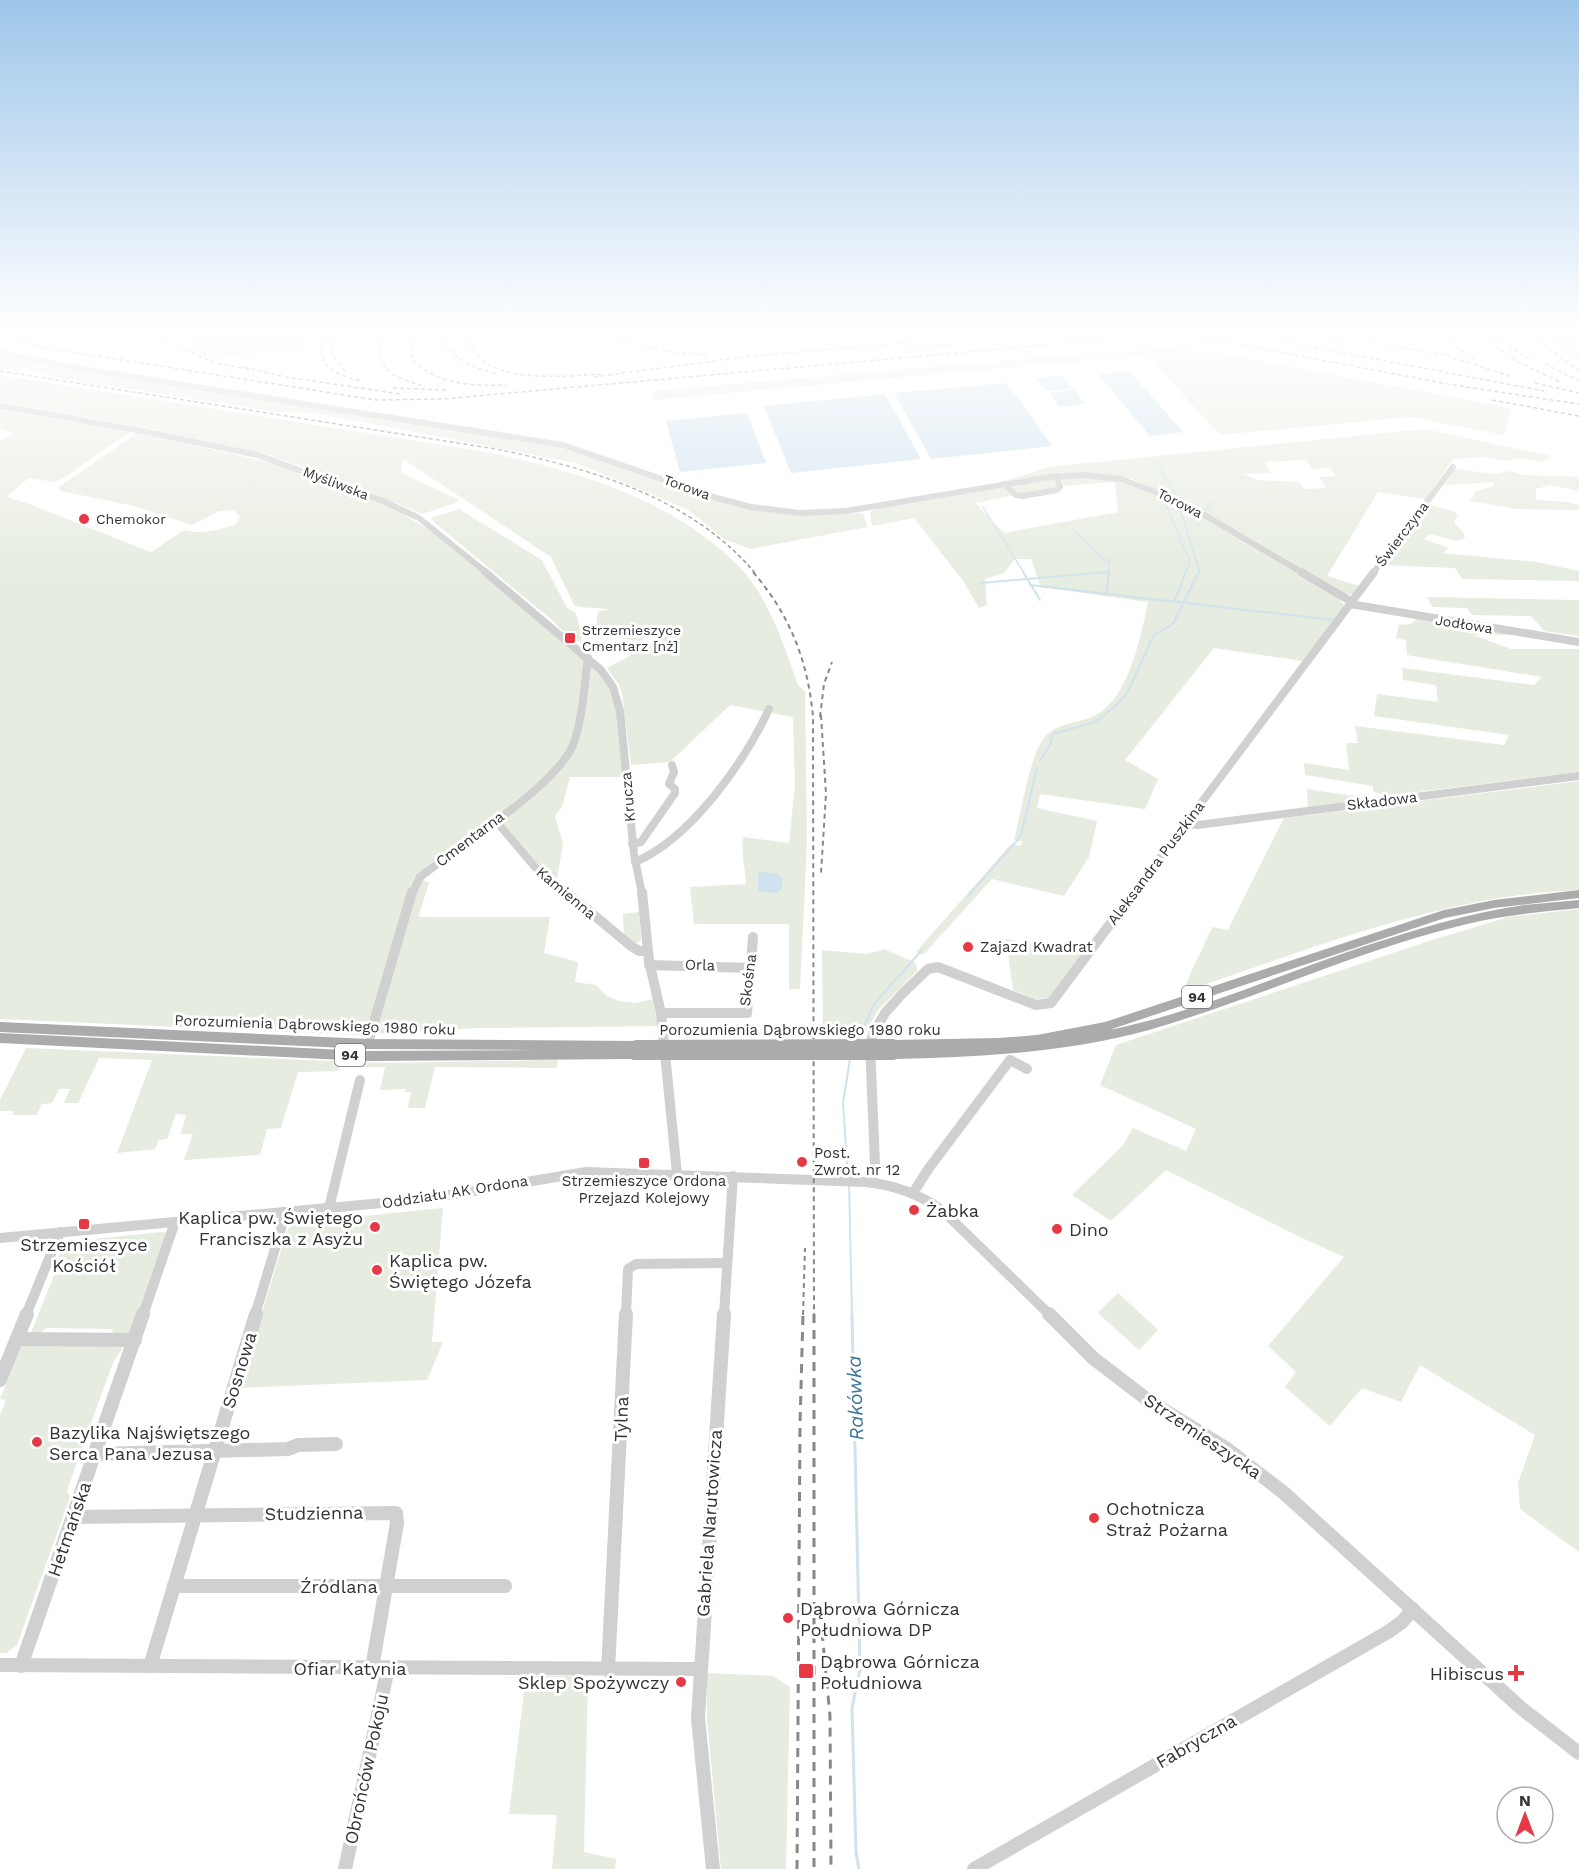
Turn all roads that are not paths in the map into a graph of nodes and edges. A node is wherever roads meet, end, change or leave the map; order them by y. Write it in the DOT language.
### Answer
graph roads {
  1 [pos="54,416"];
  2 [pos="384,416"];
  3 [pos="1453,467"];
  4 [pos="1057,476"];
  5 [pos="1004,484"];
  6 [pos="1351,603"];
  7 [pos="1579,642"];
  8 [pos="588,658"];
  9 [pos="769,709"];
  10 [pos="672,765"];
  11 [pos="1579,776"];
  12 [pos="496,821"];
  13 [pos="1185,824"];
  14 [pos="632,844"];
  15 [pos="635,862"];
  16 [pos="1579,894"];
  17 [pos="1579,904"];
  18 [pos="753,937"];
  19 [pos="647,951"];
  20 [pos="650,966"];
  21 [pos="750,968"];
  22 [pos="662,1013"];
  23 [pos="0,1027"];
  24 [pos="370,1036"];
  25 [pos="0,1038"];
  26 [pos="635,1050"];
  27 [pos="893,1050"];
  28 [pos="1027,1069"];
  29 [pos="360,1080"];
  30 [pos="677,1174"];
  31 [pos="732,1176"];
  32 [pos="802,1179"];
  33 [pos="873,1182"];
  34 [pos="914,1193"];
  35 [pos="329,1208"];
  36 [pos="286,1212"];
  37 [pos="176,1222"];
  38 [pos="60,1232"];
  39 [pos="0,1238"];
  40 [pos="726,1263"];
  41 [pos="17,1338"];
  42 [pos="135,1340"];
  43 [pos="0,1380"];
  44 [pos="336,1444"];
  45 [pos="214,1451"];
  46 [pos="95,1454"];
  47 [pos="196,1515"];
  48 [pos="73,1517"];
  49 [pos="174,1586"];
  50 [pos="386,1586"];
  51 [pos="505,1586"];
  52 [pos="1413,1609"];
  53 [pos="0,1665"];
  54 [pos="21,1666"];
  55 [pos="150,1666"];
  56 [pos="372,1668"];
  57 [pos="388,1668"];
  58 [pos="699,1669"];
  59 [pos="608,1670"];
  60 [pos="1579,1753"];
  61 [pos="345,1869"];
  62 [pos="713,1869"];
  63 [pos="974,1869"];
  1 -- 8 [label="street, Myśliwska"];
  2 -- 5 [label="street, Torowa"];
  3 -- 6 [label="street, Świerczyna"];
  4 -- 5 [label="street, Torowa"];
  4 -- 5 [label="street"];
  4 -- 6 [label="street, Torowa"];
  6 -- 7 [label="street, Jodłowa"];
  6 -- 13 [label="street, Aleksandra Puszkina"];
  8 -- 12 [label="street, Cmentarna"];
  8 -- 14 [label="street, Krucza"];
  9 -- 15 [label="street"];
  10 -- 14 [label="street, Krucza"];
  11 -- 13 [label="street, Składowa"];
  12 -- 19 [label="street, Kamienna"];
  12 -- 24 [label="street, Cmentarna"];
  13 -- 33 [label="street, Aleksandra Puszkina"];
  14 -- 15 [label="street"];
  15 -- 19 [label="street"];
  16 -- 27 [label="main road, Porozumienia Dąbrowskiego 1980 roku / 94"];
  17 -- 27 [label="main road, Porozumienia Dąbrowskiego 1980 roku / 94"];
  18 -- 21 [label="street, Skośna"];
  19 -- 20 [label="street"];
  20 -- 21 [label="street, Orla"];
  20 -- 22 [label="street"];
  21 -- 22 [label="street, Skośna"];
  22 -- 30 [label="street"];
  23 -- 26 [label="main road, Porozumienia Dąbrowskiego 1980 roku / 94"];
  25 -- 26 [label="main road, Porozumienia Dąbrowskiego 1980 roku / 94"];
  26 -- 27 [label="main road, Porozumienia Dąbrowskiego 1980 roku / 94, bridge"];
  28 -- 34 [label="street"];
  29 -- 35 [label="street"];
  30 -- 31 [label="street, Oddziału AK Ordona"];
  30 -- 35 [label="street, Oddziału AK Ordona"];
  31 -- 32 [label="street, Oddziału AK Ordona"];
  31 -- 40 [label="street, Gabriela Narutowicza"];
  32 -- 33 [label="street, Strzemieszycka"];
  33 -- 34 [label="street, Strzemieszycka"];
  34 -- 52 [label="street, Strzemieszycka"];
  35 -- 36 [label="street, Oddziału AK Ordona"];
  36 -- 37 [label="street, Oddziału AK Ordona"];
  36 -- 45 [label="street, Sosnowa"];
  37 -- 38 [label="street, Oddziału AK Ordona"];
  37 -- 42 [label="street, Hetmańska"];
  38 -- 39 [label="street, Oddziału AK Ordona"];
  38 -- 41 [label="street"];
  40 -- 58 [label="street, Gabriela Narutowicza"];
  40 -- 59 [label="street, Tylna"];
  41 -- 42 [label="street"];
  41 -- 43 [label="street"];
  42 -- 46 [label="street, Hetmańska"];
  44 -- 45 [label="street"];
  45 -- 46 [label="street"];
  45 -- 47 [label="street, Sosnowa"];
  46 -- 48 [label="street, Hetmańska"];
  47 -- 48 [label="street, Studzienna"];
  47 -- 49 [label="street, Sosnowa"];
  47 -- 50 [label="street, Studzienna"];
  48 -- 54 [label="street, Hetmańska"];
  49 -- 50 [label="street, Źródlana"];
  49 -- 55 [label="street, Sosnowa"];
  50 -- 51 [label="street, Źródlana"];
  50 -- 56 [label="street, Studzienna"];
  52 -- 60 [label="street, Strzemieszycka"];
  52 -- 63 [label="street, Fabryczna"];
  53 -- 54 [label="street, Ofiar Katynia"];
  54 -- 55 [label="street, Ofiar Katynia"];
  55 -- 56 [label="street, Ofiar Katynia"];
  56 -- 57 [label="street, Ofiar Katynia"];
  57 -- 59 [label="street, Ofiar Katynia"];
  57 -- 61 [label="street, Obrońców Pokoju"];
  58 -- 59 [label="street, Ofiar Katynia"];
  58 -- 62 [label="street, Gabriela Narutowicza"];
}
